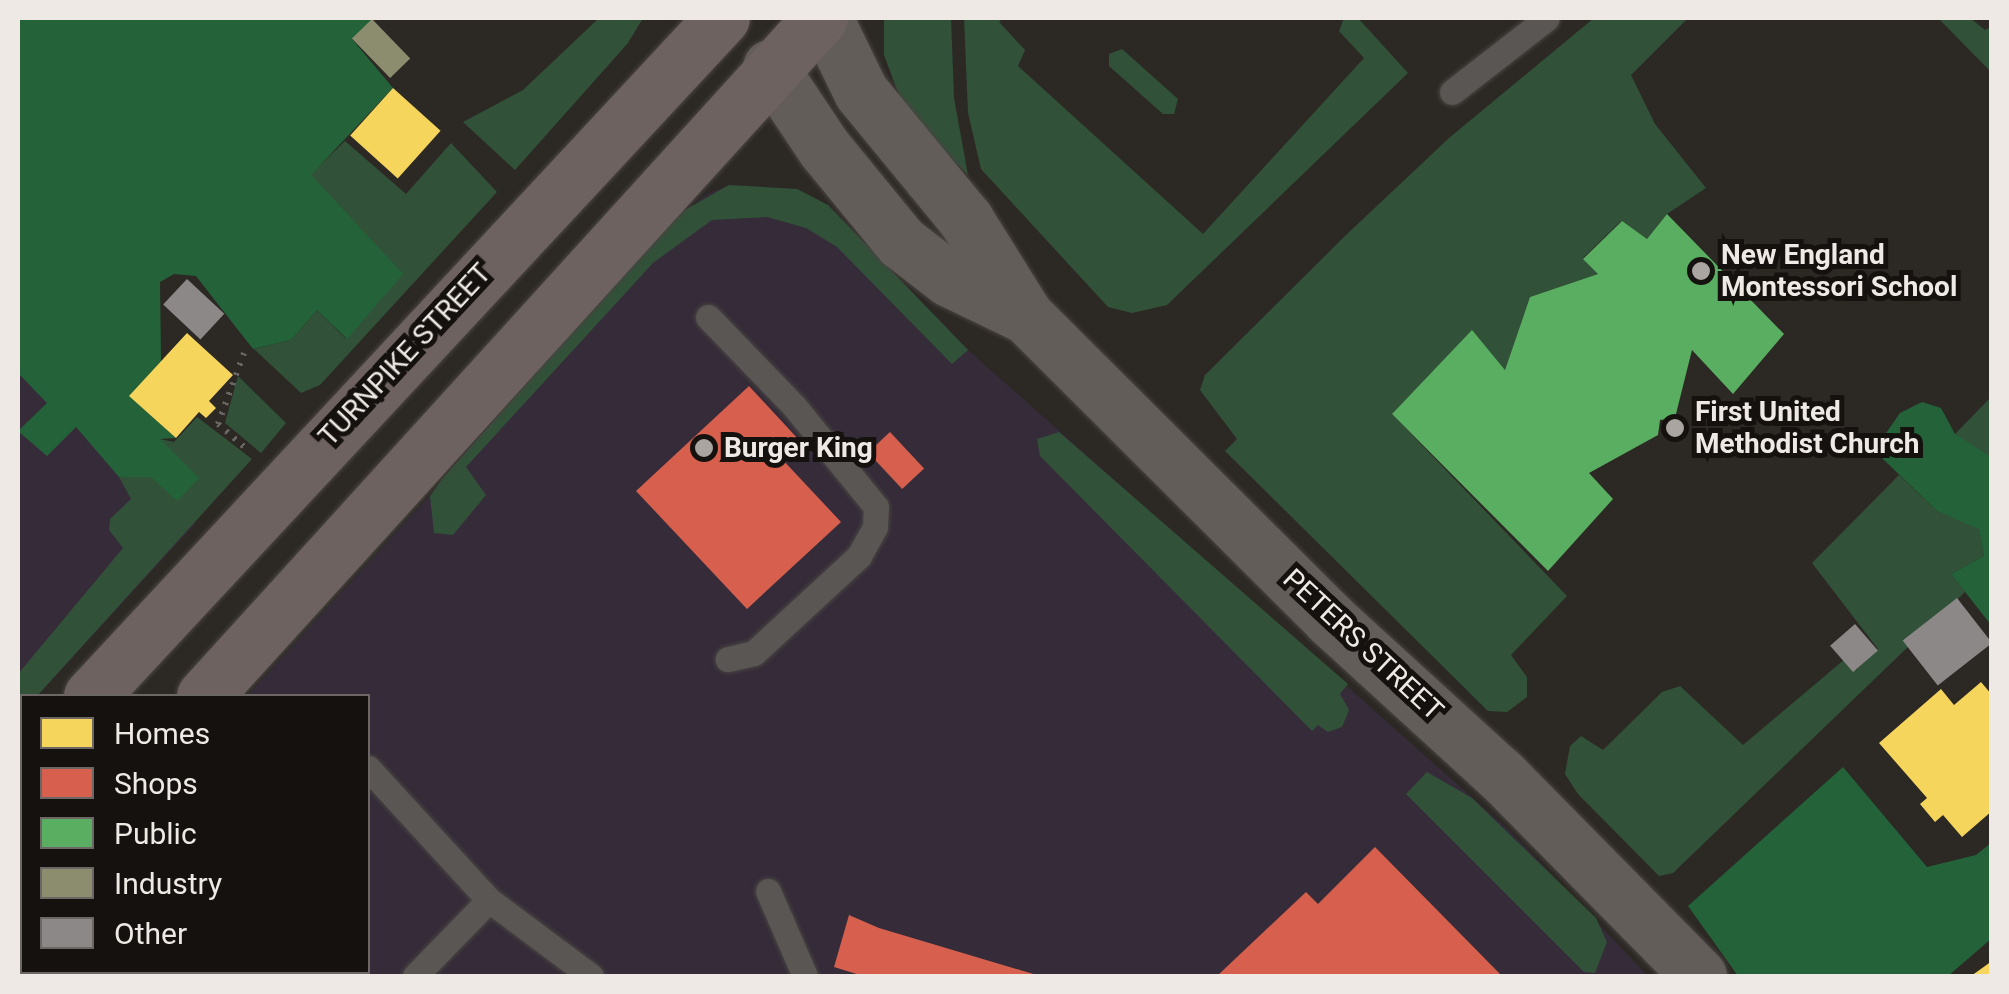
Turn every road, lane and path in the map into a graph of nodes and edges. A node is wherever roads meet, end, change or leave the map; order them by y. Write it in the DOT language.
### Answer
graph roads {
  1 [pos="722,18"];
  2 [pos="747,18"];
  3 [pos="822,18"];
  4 [pos="1544,19"];
  5 [pos="770,67"];
  6 [pos="1452,92"];
  7 [pos="1026,316"];
  8 [pos="708,317"];
  9 [pos="244,353"];
  10 [pos="260,460"];
  11 [pos="728,659"];
  12 [pos="93,694"];
  13 [pos="206,694"];
  14 [pos="370,770"];
  15 [pos="768,890"];
  16 [pos="489,900"];
  17 [pos="1677,968"];
  18 [pos="415,976"];
  19 [pos="591,976"];
  20 [pos="804,976"];
  1 -- 12 [label="highway, TURNPIKE STREET"];
  2 -- 5 [label="highway"];
  3 -- 5 [label="highway"];
  3 -- 7 [label="main road, PETERS STREET"];
  4 -- 6 [label="lane"];
  5 -- 7 [label="main road, PETERS STREET"];
  5 -- 13 [label="highway"];
  7 -- 17 [label="main road, PETERS STREET"];
  8 -- 11 [label="lane"];
  9 -- 10 [label="path"];
  14 -- 16 [label="lane"];
  15 -- 20 [label="lane"];
  16 -- 18 [label="lane"];
  16 -- 19 [label="lane"];
}
